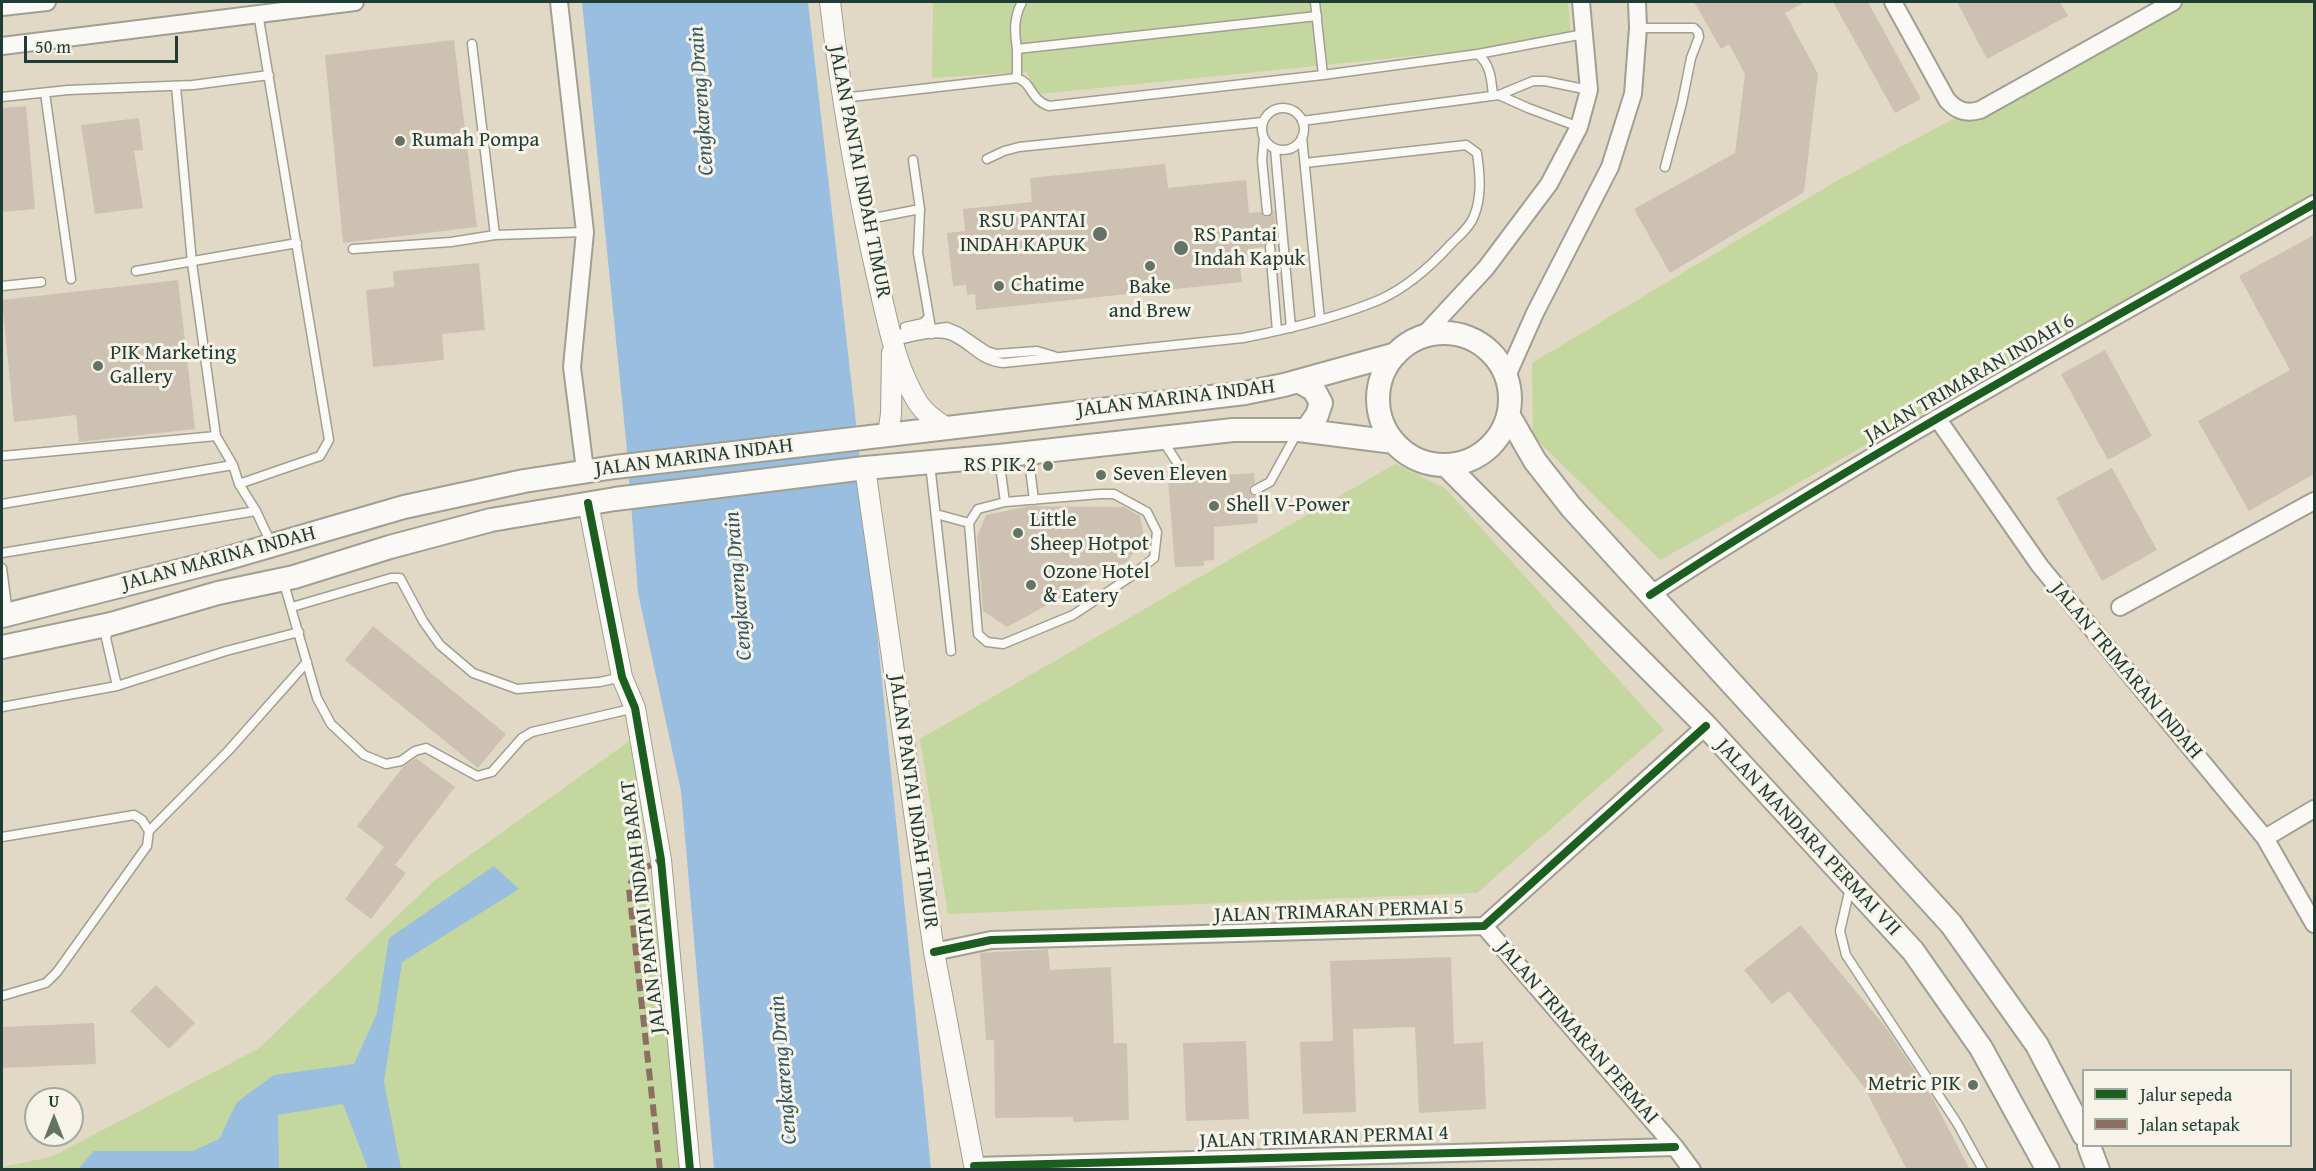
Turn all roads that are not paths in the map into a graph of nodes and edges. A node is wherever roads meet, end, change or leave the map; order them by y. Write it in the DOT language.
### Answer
graph roads {
  1 [pos="47,2"];
  2 [pos="355,2"];
  3 [pos="559,2"];
  4 [pos="830,2"];
  5 [pos="1022,2"];
  6 [pos="1315,2"];
  7 [pos="1581,2"];
  8 [pos="1637,2"];
  9 [pos="1893,2"];
  10 [pos="2173,2"];
  11 [pos="2,7"];
  12 [pos="258,14"];
  13 [pos="1317,16"];
  14 [pos="1638,28"];
  15 [pos="1585,34"];
  16 [pos="472,45"];
  17 [pos="2,46"];
  18 [pos="1017,49"];
  19 [pos="1478,54"];
  20 [pos="269,75"];
  21 [pos="1323,75"];
  22 [pos="1017,78"];
  23 [pos="176,86"];
  24 [pos="1589,90"];
  25 [pos="45,93"];
  26 [pos="1496,95"];
  27 [pos="2,97"];
  28 [pos="841,98"];
  29 [pos="1302,121"];
  30 [pos="1263,122"];
  31 [pos="1579,127"];
  32 [pos="1302,137"];
  33 [pos="1264,138"];
  34 [pos="1275,149"];
  35 [pos="987,159"];
  36 [pos="913,160"];
  37 [pos="1305,163"];
  38 [pos="1665,167"];
  39 [pos="2314,204"];
  40 [pos="920,209"];
  41 [pos="1267,211"];
  42 [pos="864,220"];
  43 [pos="585,232"];
  44 [pos="495,235"];
  45 [pos="297,243"];
  46 [pos="1270,247"];
  47 [pos="353,249"];
  48 [pos="192,263"];
  49 [pos="136,271"];
  50 [pos="71,279"];
  51 [pos="41,282"];
  52 [pos="2,286"];
  53 [pos="929,317"];
  54 [pos="1320,320"];
  55 [pos="1291,328"];
  56 [pos="932,331"];
  57 [pos="1277,331"];
  58 [pos="891,335"];
  59 [pos="1424,336"];
  60 [pos="1396,354"];
  61 [pos="1506,376"];
  62 [pos="1298,381"];
  63 [pos="1509,416"];
  64 [pos="1937,418"];
  65 [pos="945,427"];
  66 [pos="1303,430"];
  67 [pos="888,435"];
  68 [pos="216,436"];
  69 [pos="1160,437"];
  70 [pos="1394,442"];
  71 [pos="1028,453"];
  72 [pos="2,456"];
  73 [pos="999,456"];
  74 [pos="930,462"];
  75 [pos="232,465"];
  76 [pos="1446,465"];
  77 [pos="864,468"];
  78 [pos="585,470"];
  79 [pos="1192,478"];
  80 [pos="524,481"];
  81 [pos="239,484"];
  82 [pos="1255,490"];
  83 [pos="1034,500"];
  84 [pos="2314,501"];
  85 [pos="1005,502"];
  86 [pos="588,503"];
  87 [pos="2,504"];
  88 [pos="256,511"];
  89 [pos="531,512"];
  90 [pos="936,514"];
  91 [pos="969,523"];
  92 [pos="272,545"];
  93 [pos="2,553"];
  94 [pos="2,567"];
  95 [pos="283,580"];
  96 [pos="1650,595"];
  97 [pos="76,598"];
  98 [pos="292,607"];
  99 [pos="2120,607"];
  100 [pos="5,615"];
  101 [pos="111,624"];
  102 [pos="84,631"];
  103 [pos="299,632"];
  104 [pos="2,647"];
  105 [pos="951,651"];
  106 [pos="307,662"];
  107 [pos="622,677"];
  108 [pos="117,686"];
  109 [pos="2,707"];
  110 [pos="635,708"];
  111 [pos="1706,726"];
  112 [pos="2314,809"];
  113 [pos="149,831"];
  114 [pos="2,837"];
  115 [pos="2265,838"];
  116 [pos="1851,884"];
  117 [pos="2314,924"];
  118 [pos="1484,926"];
  119 [pos="934,952"];
  120 [pos="2,996"];
  121 [pos="2082,1131"];
  122 [pos="1675,1147"];
  123 [pos="2089,1147"];
  124 [pos="974,1168"];
  125 [pos="690,1170"];
  126 [pos="1692,1170"];
  127 [pos="1983,1170"];
  128 [pos="2048,1170"];
  129 [pos="2098,1170"];
  1 -- 11 [label="street"];
  2 -- 12 [label="street"];
  3 -- 43 [label="street"];
  4 -- 28 [label="street, JALAN PANTAI INDAH TIMUR"];
  5 -- 18 [label="lane"];
  6 -- 13 [label="lane"];
  7 -- 15 [label="street"];
  8 -- 14 [label="street"];
  9 -- 10 [label="street"];
  12 -- 17 [label="street"];
  12 -- 20 [label="lane"];
  13 -- 18 [label="lane"];
  13 -- 21 [label="lane"];
  14 -- 38 [label="lane"];
  14 -- 61 [label="street"];
  15 -- 19 [label="lane"];
  15 -- 24 [label="street"];
  16 -- 44 [label="lane"];
  18 -- 22 [label="lane"];
  19 -- 21 [label="lane"];
  19 -- 26 [label="lane"];
  20 -- 23 [label="lane"];
  20 -- 45 [label="lane"];
  21 -- 22 [label="lane"];
  22 -- 28 [label="lane"];
  23 -- 25 [label="lane"];
  23 -- 48 [label="lane"];
  24 -- 26 [label="lane"];
  24 -- 31 [label="street"];
  25 -- 27 [label="lane"];
  25 -- 50 [label="lane"];
  26 -- 29 [label="lane"];
  26 -- 31 [label="lane"];
  28 -- 42 [label="street, JALAN PANTAI INDAH TIMUR"];
  29 -- 30 [label="lane"];
  29 -- 32 [label="lane"];
  30 -- 33 [label="lane"];
  30 -- 35 [label="lane"];
  31 -- 59 [label="street"];
  32 -- 34 [label="lane"];
  32 -- 37 [label="lane"];
  33 -- 34 [label="lane"];
  33 -- 41 [label="lane"];
  34 -- 55 [label="lane"];
  36 -- 40 [label="lane"];
  37 -- 54 [label="lane"];
  37 -- 54 [label="lane"];
  39 -- 64 [label="street, JALAN TRIMARAN INDAH 6"];
  40 -- 42 [label="lane"];
  40 -- 53 [label="lane"];
  42 -- 58 [label="street, JALAN PANTAI INDAH TIMUR"];
  43 -- 44 [label="lane"];
  43 -- 78 [label="street"];
  44 -- 47 [label="lane"];
  45 -- 48 [label="lane"];
  45 -- 81 [label="lane"];
  46 -- 57 [label="lane"];
  48 -- 49 [label="lane"];
  48 -- 68 [label="lane"];
  51 -- 52 [label="lane"];
  53 -- 56 [label="lane"];
  53 -- 58 [label="lane"];
  54 -- 55 [label="lane"];
  55 -- 57 [label="lane"];
  56 -- 57 [label="lane"];
  56 -- 58 [label="lane"];
  58 -- 65 [label="street, JALAN PANTAI INDAH TIMUR"];
  58 -- 67 [label="street, JALAN PANTAI INDAH TIMUR"];
  59 -- 60 [label="main road"];
  59 -- 61 [label="main road"];
  60 -- 62 [label="main road, JALAN MARINA INDAH"];
  60 -- 70 [label="main road"];
  61 -- 63 [label="main road"];
  62 -- 65 [label="main road, JALAN MARINA INDAH"];
  62 -- 66 [label="main road"];
  63 -- 76 [label="main road"];
  63 -- 96 [label="main road"];
  64 -- 96 [label="street, JALAN TRIMARAN INDAH 6"];
  64 -- 115 [label="street, JALAN TRIMARAN INDAH"];
  65 -- 67 [label="main road, JALAN MARINA INDAH"];
  66 -- 69 [label="main road, JALAN MARINA INDAH"];
  66 -- 70 [label="main road, JALAN MARINA INDAH"];
  66 -- 82 [label="lane"];
  67 -- 78 [label="main road, JALAN MARINA INDAH"];
  68 -- 72 [label="lane"];
  68 -- 75 [label="lane"];
  69 -- 71 [label="main road, JALAN MARINA INDAH"];
  69 -- 79 [label="lane"];
  70 -- 76 [label="main road"];
  71 -- 73 [label="main road, JALAN MARINA INDAH"];
  71 -- 83 [label="lane"];
  73 -- 74 [label="main road, JALAN MARINA INDAH"];
  73 -- 85 [label="lane"];
  74 -- 77 [label="main road, JALAN MARINA INDAH"];
  74 -- 90 [label="lane"];
  75 -- 81 [label="lane"];
  75 -- 87 [label="lane"];
  76 -- 111 [label="main road, JALAN MANDARA PERMAI VII"];
  77 -- 86 [label="main road, JALAN MARINA INDAH"];
  77 -- 119 [label="street, JALAN PANTAI INDAH TIMUR"];
  78 -- 80 [label="main road, JALAN MARINA INDAH"];
  78 -- 86 [label="main road, JALAN PANTAI INDAH BARAT"];
  80 -- 89 [label="main road"];
  80 -- 92 [label="main road, JALAN MARINA INDAH"];
  81 -- 88 [label="lane"];
  83 -- 85 [label="lane"];
  83 -- 91 [label="lane"];
  84 -- 99 [label="street"];
  85 -- 91 [label="lane"];
  86 -- 89 [label="main road, JALAN MARINA INDAH"];
  86 -- 107 [label="street, JALAN PANTAI INDAH BARAT"];
  88 -- 92 [label="lane"];
  88 -- 93 [label="lane"];
  89 -- 95 [label="main road, JALAN MARINA INDAH"];
  90 -- 91 [label="lane"];
  90 -- 105 [label="lane"];
  92 -- 97 [label="main road, JALAN MARINA INDAH"];
  94 -- 100 [label="lane"];
  95 -- 98 [label="lane"];
  95 -- 101 [label="main road, JALAN MARINA INDAH"];
  96 -- 121 [label="main road"];
  97 -- 100 [label="main road, JALAN MARINA INDAH"];
  97 -- 102 [label="main road"];
  98 -- 103 [label="lane"];
  98 -- 107 [label="lane"];
  101 -- 102 [label="main road, JALAN MARINA INDAH"];
  101 -- 108 [label="lane"];
  102 -- 104 [label="main road, JALAN MARINA INDAH"];
  103 -- 106 [label="lane"];
  103 -- 108 [label="lane"];
  106 -- 110 [label="lane"];
  106 -- 113 [label="lane"];
  107 -- 110 [label="street, JALAN PANTAI INDAH BARAT"];
  108 -- 109 [label="lane"];
  110 -- 125 [label="street, JALAN PANTAI INDAH BARAT"];
  111 -- 116 [label="main road, JALAN MANDARA PERMAI VII"];
  111 -- 118 [label="street, JALAN TRIMARAN PERMAI 5"];
  112 -- 115 [label="street"];
  113 -- 114 [label="lane"];
  113 -- 120 [label="lane"];
  115 -- 117 [label="street, JALAN TRIMARAN INDAH"];
  116 -- 127 [label="lane"];
  116 -- 128 [label="main road, JALAN MANDARA PERMAI VII"];
  118 -- 119 [label="street, JALAN TRIMARAN PERMAI 5"];
  118 -- 122 [label="street, JALAN TRIMARAN PERMAI"];
  119 -- 124 [label="street, JALAN PANTAI INDAH TIMUR"];
  122 -- 124 [label="street, JALAN TRIMARAN PERMAI 4"];
  122 -- 126 [label="street, JALAN TRIMARAN PERMAI"];
  123 -- 129 [label="main road"];
}
